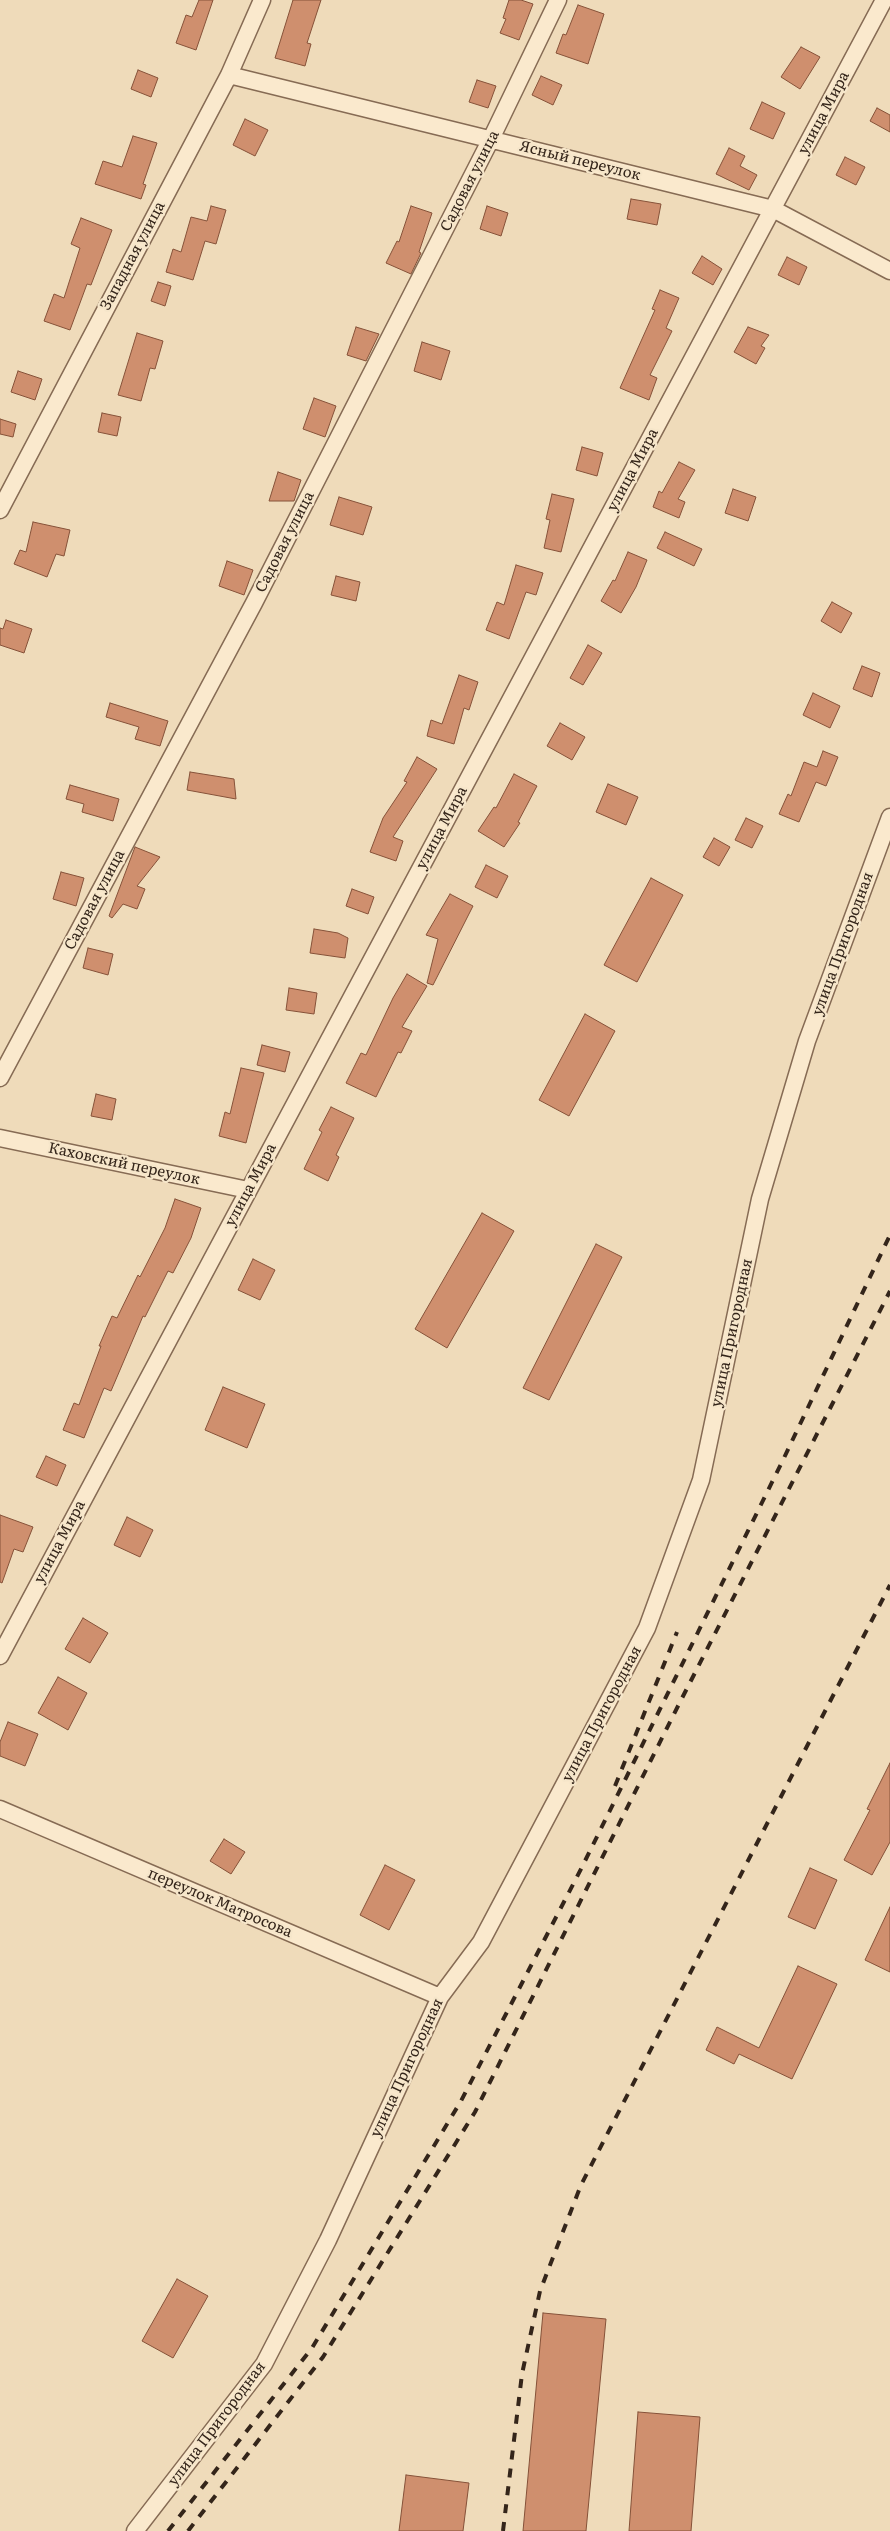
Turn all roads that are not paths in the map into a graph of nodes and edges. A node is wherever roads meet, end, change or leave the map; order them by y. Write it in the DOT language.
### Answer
graph roads {
  1 [pos="262,0"];
  2 [pos="558,0"];
  3 [pos="884,0"];
  4 [pos="229,75"];
  5 [pos="491,140"];
  6 [pos="772,209"];
  7 [pos="890,271"];
  8 [pos="0,510"];
  9 [pos="890,817"];
  10 [pos="0,1078"];
  11 [pos="0,1138"];
  12 [pos="248,1190"];
  13 [pos="0,1656"];
  14 [pos="0,1809"];
  15 [pos="440,1997"];
  16 [pos="135,2531"];
  1 -- 4 [label="street, Западная улица"];
  2 -- 5 [label="street, Садовая улица"];
  3 -- 6 [label="street, улица Мира"];
  4 -- 5 [label="street, Ясный переулок"];
  4 -- 8 [label="street, Западная улица"];
  5 -- 6 [label="street, Ясный переулок"];
  5 -- 10 [label="street, Садовая улица"];
  6 -- 7 [label="street, Ясный переулок"];
  6 -- 12 [label="street, улица Мира"];
  9 -- 15 [label="street, улица Пригородная"];
  11 -- 12 [label="street, Каховский переулок"];
  12 -- 13 [label="street, улица Мира"];
  14 -- 15 [label="street, переулок Матросова"];
  15 -- 16 [label="street, улица Пригородная"];
}
